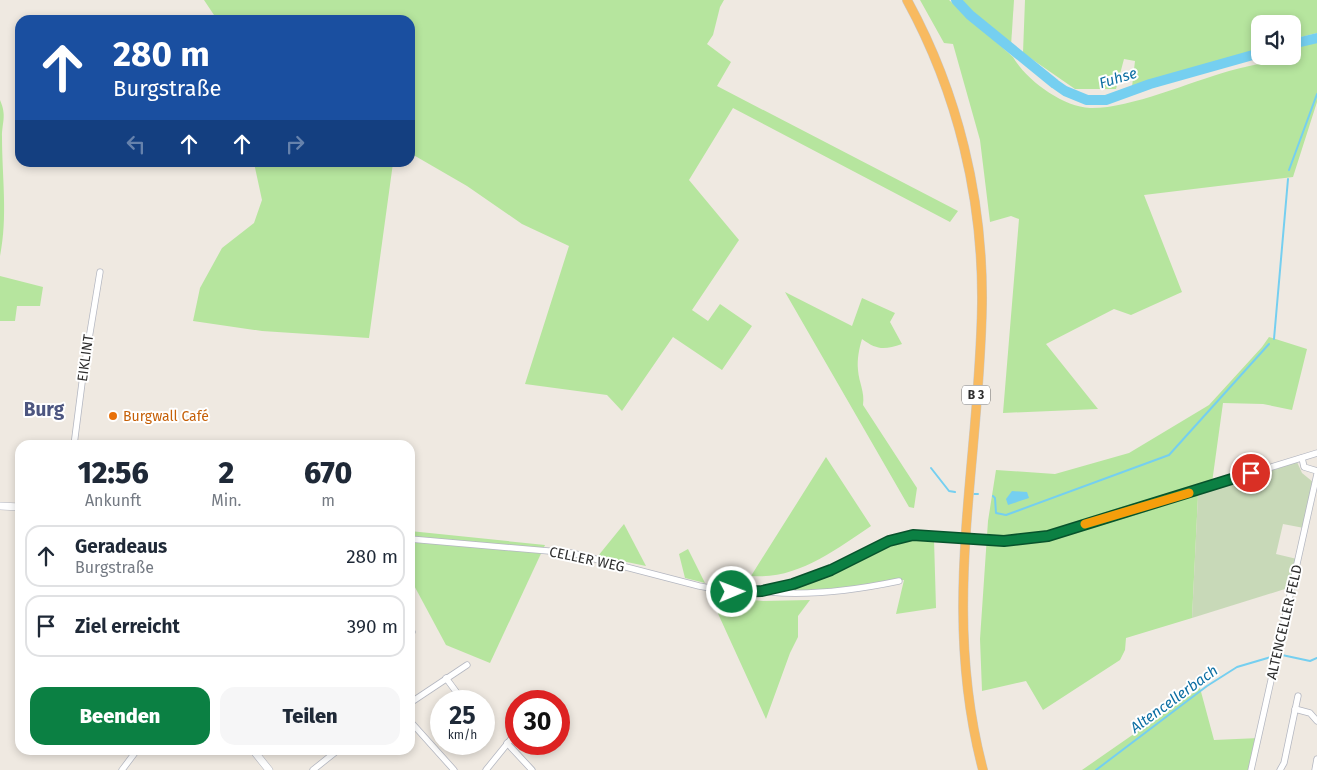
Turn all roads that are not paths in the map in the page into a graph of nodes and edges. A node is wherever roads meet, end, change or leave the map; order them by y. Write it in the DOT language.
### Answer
graph roads {
  1 [pos="907,0"];
  2 [pos="100,272"];
  3 [pos="75,440"];
  4 [pos="1317,453"];
  5 [pos="1302,458"];
  6 [pos="1317,472"];
  7 [pos="0,506"];
  8 [pos="15,508"];
  9 [pos="415,539"];
  10 [pos="899,581"];
  11 [pos="762,591"];
  12 [pos="467,665"];
  13 [pos="446,678"];
  14 [pos="455,690"];
  15 [pos="1298,696"];
  16 [pos="415,699"];
  17 [pos="1295,709"];
  18 [pos="1317,721"];
  19 [pos="415,726"];
  20 [pos="505,746"];
  21 [pos="133,755"];
  22 [pos="257,755"];
  23 [pos="332,755"];
  24 [pos="518,755"];
  25 [pos="1317,759"];
  26 [pos="122,770"];
  27 [pos="269,770"];
  28 [pos="313,770"];
  29 [pos="454,770"];
  30 [pos="486,770"];
  31 [pos="532,770"];
  32 [pos="983,770"];
  33 [pos="1251,770"];
  34 [pos="1280,770"];
  35 [pos="1314,770"];
  1 -- 32 [label="highway, B 3"];
  2 -- 3 [label="street, EIKLINT"];
  4 -- 5 [label="street, CELLER WEG"];
  5 -- 6 [label="street, ALTENCELLER FELD"];
  5 -- 11 [label="street, CELLER WEG, bridge"];
  6 -- 33 [label="street, ALTENCELLER FELD"];
  7 -- 8 [label="street"];
  9 -- 11 [label="street, CELLER WEG"];
  10 -- 11 [label="street, CELLER WEG"];
  12 -- 13 [label="street"];
  13 -- 14 [label="street"];
  13 -- 16 [label="street"];
  15 -- 17 [label="street"];
  17 -- 18 [label="street"];
  17 -- 34 [label="street"];
  19 -- 29 [label="street"];
  20 -- 30 [label="street"];
  21 -- 26 [label="street"];
  22 -- 27 [label="street"];
  23 -- 28 [label="street"];
  24 -- 31 [label="street"];
  25 -- 35 [label="street"];
}
